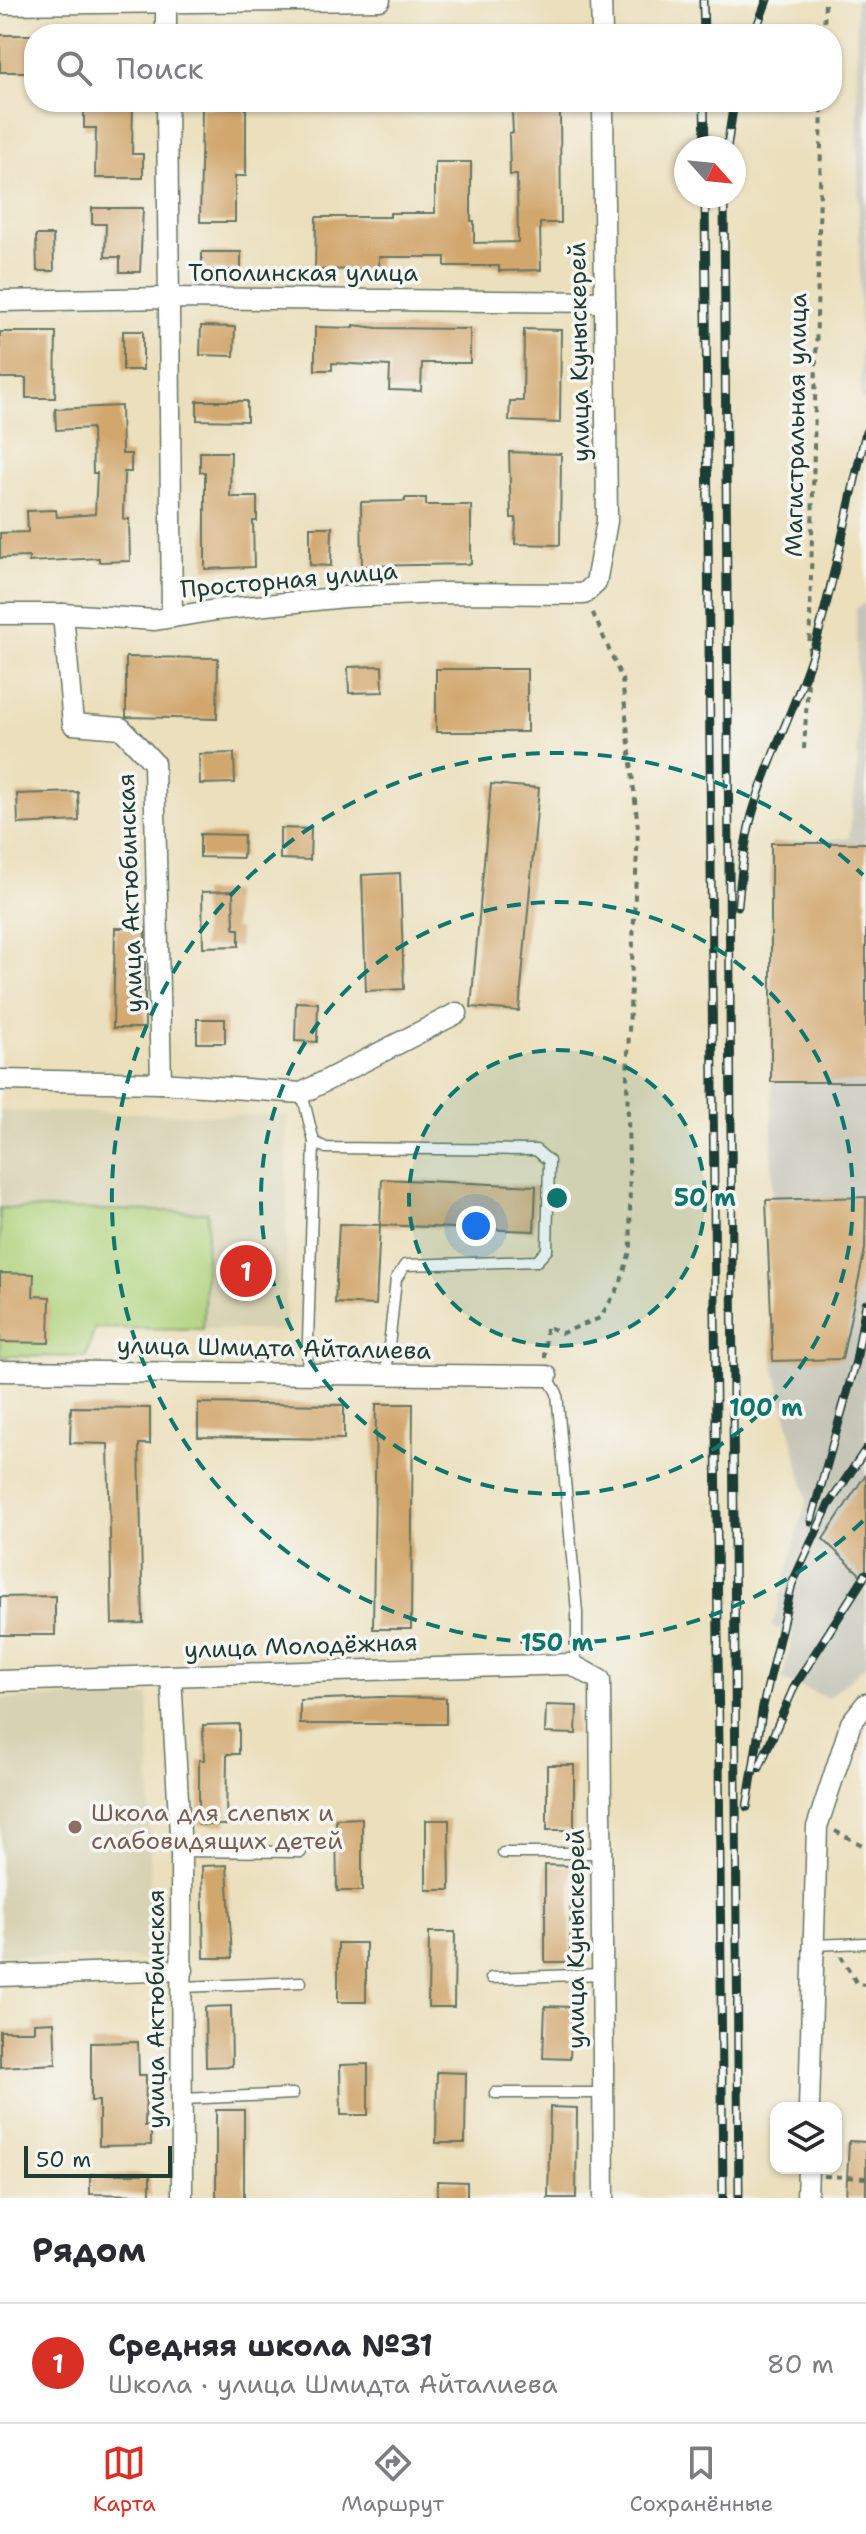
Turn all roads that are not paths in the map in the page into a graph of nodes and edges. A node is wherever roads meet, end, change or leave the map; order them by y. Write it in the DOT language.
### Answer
graph roads {
  1 [pos="380,0"];
  2 [pos="601,0"];
  3 [pos="166,1"];
  4 [pos="0,4"];
  5 [pos="166,24"];
  6 [pos="602,24"];
  7 [pos="167,112"];
  8 [pos="603,112"];
  9 [pos="169,298"];
  10 [pos="0,301"];
  11 [pos="605,302"];
  12 [pos="584,594"];
  13 [pos="0,614"];
  14 [pos="63,614"];
  15 [pos="172,617"];
  16 [pos="457,1013"];
  17 [pos="0,1080"];
  18 [pos="161,1083"];
  19 [pos="302,1093"];
  20 [pos="314,1142"];
  21 [pos="0,1371"];
  22 [pos="307,1374"];
  23 [pos="386,1375"];
  24 [pos="547,1376"];
  25 [pos="571,1664"];
  26 [pos="171,1676"];
  27 [pos="0,1681"];
  28 [pos="866,1704"];
  29 [pos="181,1851"];
  30 [pos="301,1852"];
  31 [pos="503,1853"];
  32 [pos="602,1853"];
  33 [pos="866,1943"];
  34 [pos="813,1945"];
  35 [pos="603,1974"];
  36 [pos="0,1976"];
  37 [pos="183,1978"];
  38 [pos="491,1978"];
  39 [pos="301,1982"];
  40 [pos="495,2093"];
  41 [pos="604,2093"];
  42 [pos="293,2094"];
  43 [pos="183,2099"];
  44 [pos="809,2102"];
  45 [pos="808,2174"];
  46 [pos="182,2198"];
  47 [pos="604,2198"];
  48 [pos="807,2198"];
  1 -- 3 [label="street"];
  2 -- 6 [label="street"];
  3 -- 4 [label="street"];
  3 -- 5 [label="street"];
  7 -- 9 [label="street"];
  8 -- 11 [label="street, улица Куныскерей"];
  9 -- 10 [label="street, Тополинская улица"];
  9 -- 11 [label="street, Тополинская улица"];
  9 -- 15 [label="street"];
  11 -- 12 [label="street, улица Куныскерей"];
  12 -- 15 [label="street, Просторная улица"];
  13 -- 14 [label="street, Просторная улица"];
  14 -- 15 [label="street, Просторная улица"];
  14 -- 18 [label="street, улица Актюбинская"];
  16 -- 19 [label="street"];
  17 -- 18 [label="street"];
  18 -- 19 [label="street"];
  19 -- 20 [label="lane"];
  20 -- 22 [label="lane"];
  20 -- 23 [label="lane"];
  21 -- 22 [label="street, улица Шмидта Айталиева"];
  22 -- 23 [label="street, улица Шмидта Айталиева"];
  23 -- 24 [label="street, улица Шмидта Айталиева"];
  24 -- 25 [label="lane"];
  25 -- 26 [label="street, улица Молодёжная"];
  25 -- 32 [label="street, улица Куныскерей"];
  26 -- 27 [label="street, улица Молодёжная"];
  26 -- 29 [label="street, улица Актюбинская"];
  28 -- 34 [label="street"];
  29 -- 30 [label="lane"];
  29 -- 37 [label="street, улица Актюбинская"];
  31 -- 32 [label="lane"];
  32 -- 35 [label="street, улица Куныскерей"];
  33 -- 34 [label="lane"];
  34 -- 44 [label="street"];
  35 -- 38 [label="lane"];
  35 -- 41 [label="street, улица Куныскерей"];
  36 -- 37 [label="street"];
  37 -- 39 [label="lane"];
  37 -- 43 [label="street, улица Актюбинская"];
  40 -- 41 [label="lane"];
  41 -- 47 [label="street, улица Куныскерей"];
  42 -- 43 [label="lane"];
  43 -- 46 [label="street, улица Актюбинская"];
  45 -- 48 [label="street"];
}
